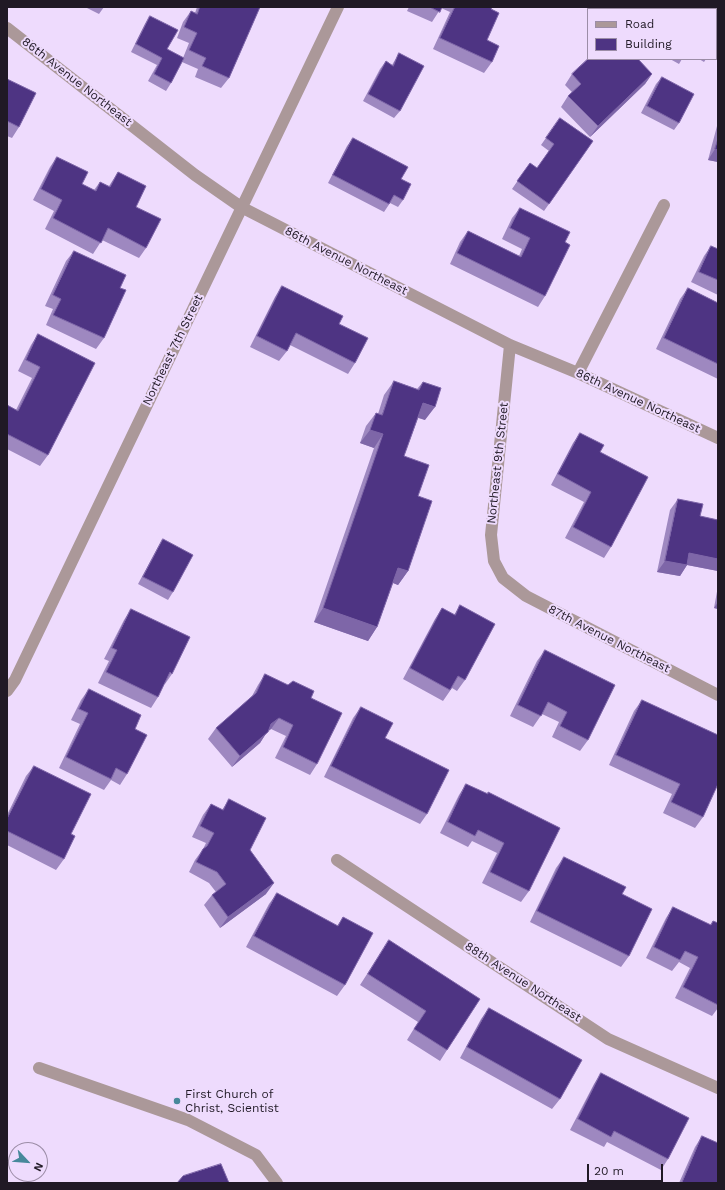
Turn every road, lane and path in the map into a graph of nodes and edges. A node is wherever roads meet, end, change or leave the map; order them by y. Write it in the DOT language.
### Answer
graph roads {
  1 [pos="338,7"];
  2 [pos="7,28"];
  3 [pos="664,205"];
  4 [pos="241,207"];
  5 [pos="510,345"];
  6 [pos="578,373"];
  7 [pos="718,438"];
  8 [pos="503,578"];
  9 [pos="7,691"];
  10 [pos="718,695"];
  11 [pos="337,860"];
  12 [pos="39,1068"];
  13 [pos="718,1088"];
  14 [pos="277,1183"];
  1 -- 4 [label="street, Northeast 7th Street"];
  2 -- 4 [label="street, 86th Avenue Northeast"];
  3 -- 6 [label="street"];
  4 -- 5 [label="street, 86th Avenue Northeast"];
  4 -- 9 [label="street, Northeast 7th Street"];
  5 -- 6 [label="street, 86th Avenue Northeast"];
  5 -- 8 [label="street, Northeast 9th Street"];
  6 -- 7 [label="street, 86th Avenue Northeast"];
  8 -- 10 [label="street, 87th Avenue Northeast"];
  11 -- 13 [label="street, 88th Avenue Northeast"];
  12 -- 14 [label="street"];
}
